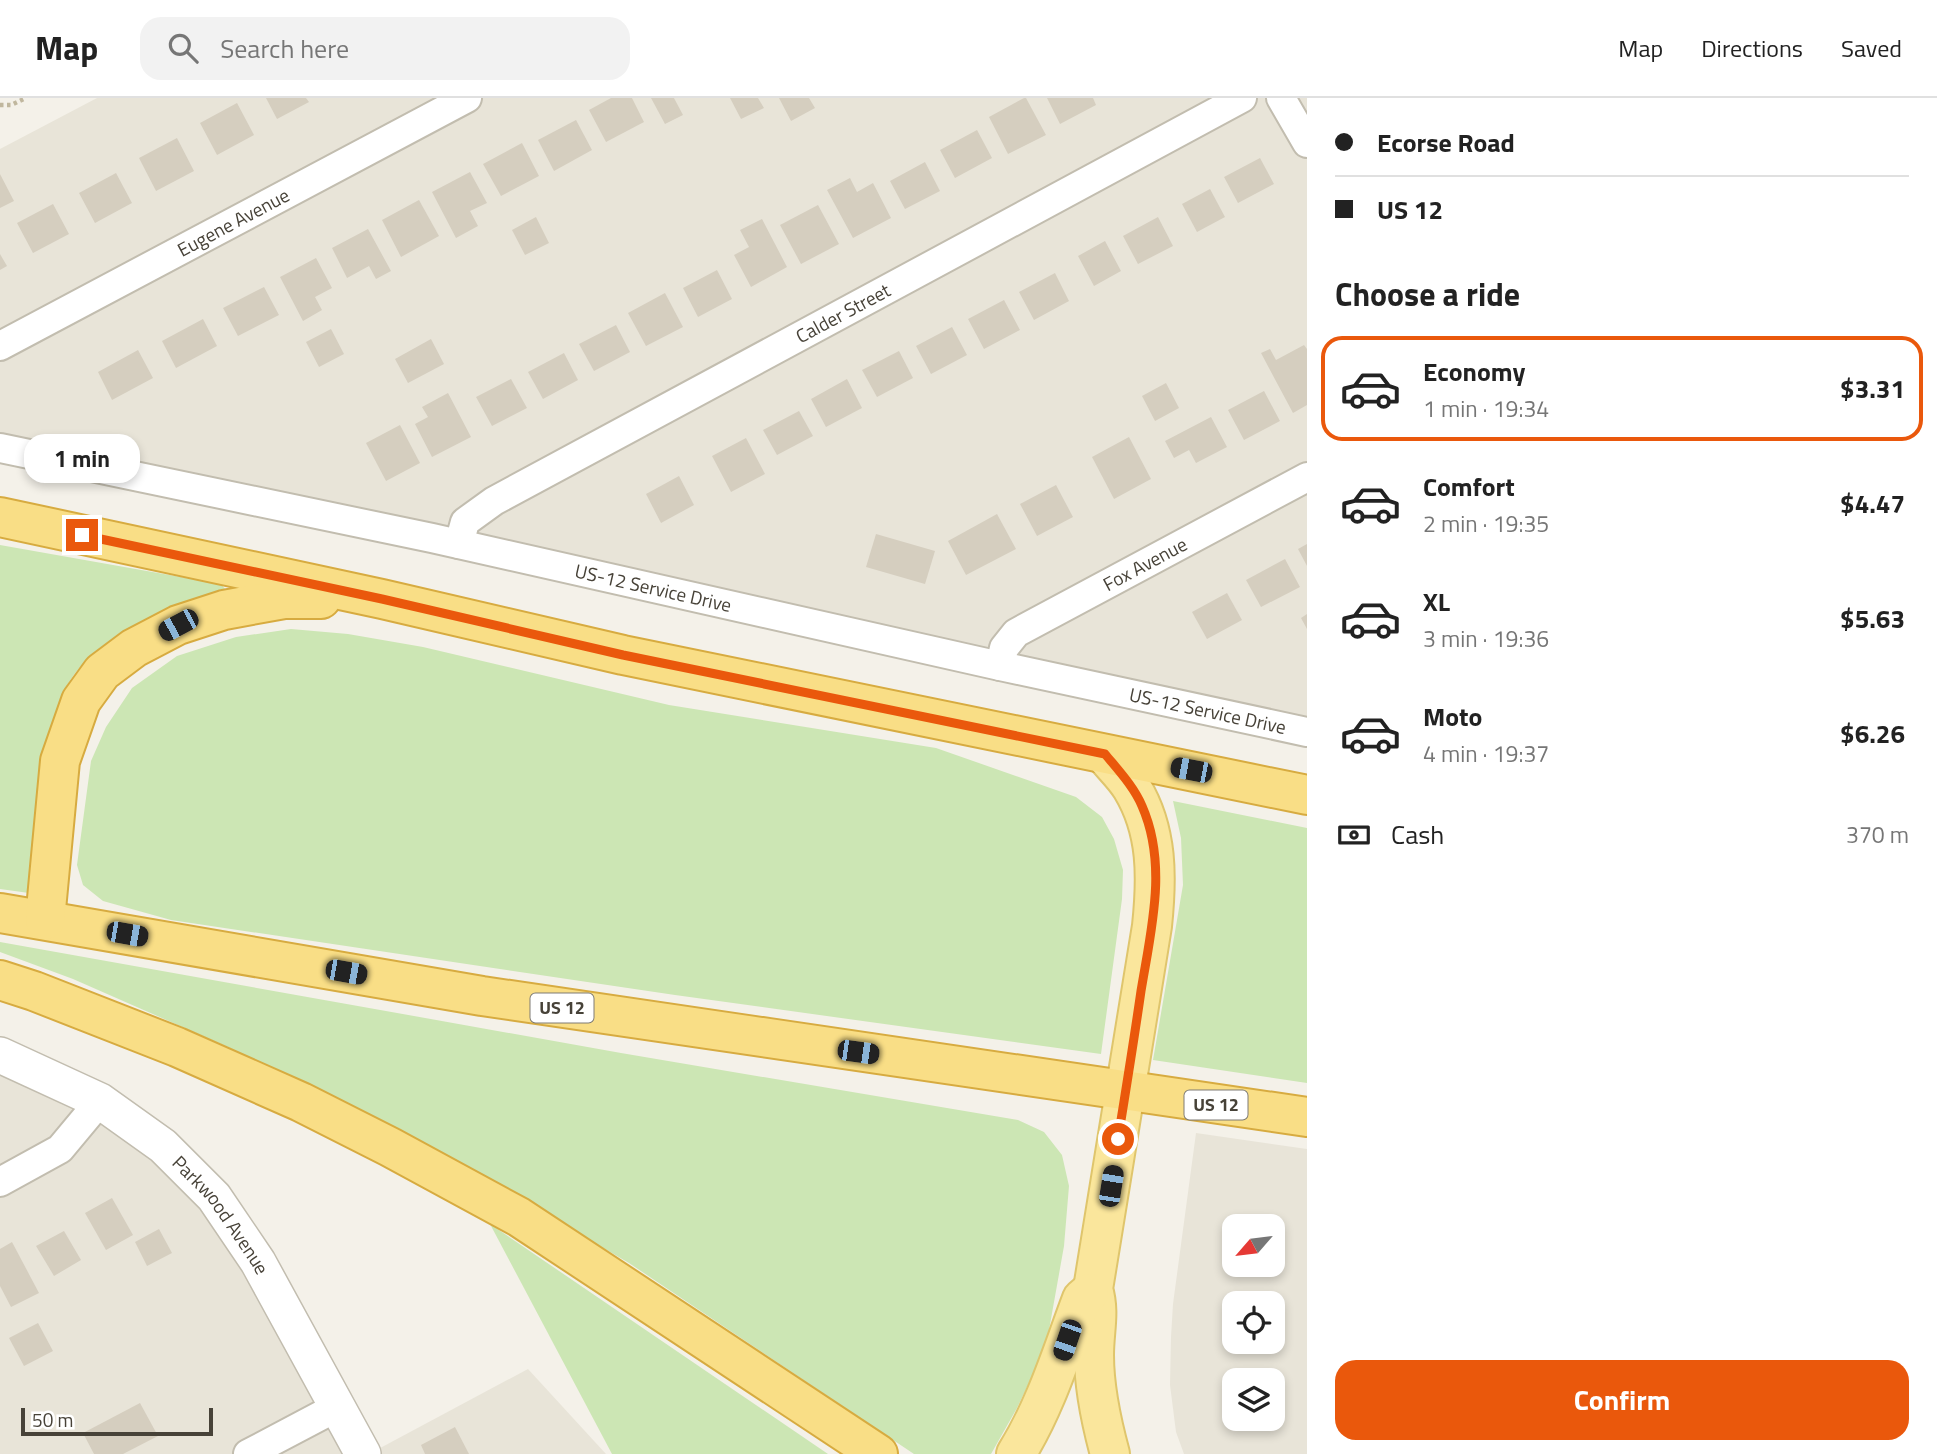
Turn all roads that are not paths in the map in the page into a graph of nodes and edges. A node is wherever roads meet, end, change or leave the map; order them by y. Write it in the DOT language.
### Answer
graph roads {
  1 [pos="467,98"];
  2 [pos="1242,98"];
  3 [pos="1281,98"];
  4 [pos="1307,143"];
  5 [pos="0,346"];
  6 [pos="0,448"];
  7 [pos="1307,477"];
  8 [pos="0,517"];
  9 [pos="459,544"];
  10 [pos="382,599"];
  11 [pos="1000,666"];
  12 [pos="1307,732"];
  13 [pos="1105,754"];
  14 [pos="1307,794"];
  15 [pos="0,913"];
  16 [pos="45,920"];
  17 [pos="0,980"];
  18 [pos="0,1055"];
  19 [pos="1126,1091"];
  20 [pos="100,1101"];
  21 [pos="1307,1117"];
  22 [pos="0,1182"];
  23 [pos="1095,1282"];
  24 [pos="337,1407"];
  25 [pos="248,1454"];
  26 [pos="363,1454"];
  27 [pos="878,1454"];
  28 [pos="1016,1454"];
  29 [pos="1110,1454"];
  1 -- 5 [label="street, Eugene Avenue"];
  2 -- 9 [label="street, Calder Street"];
  3 -- 4 [label="street"];
  6 -- 9 [label="street, US-12 Service Drive"];
  7 -- 11 [label="street, Fox Avenue"];
  8 -- 10 [label="highway"];
  9 -- 11 [label="street, US-12 Service Drive"];
  10 -- 13 [label="highway"];
  10 -- 16 [label="highway"];
  11 -- 12 [label="street, US-12 Service Drive"];
  13 -- 14 [label="highway"];
  13 -- 19 [label="main road"];
  15 -- 16 [label="highway, US 12 / US 12"];
  16 -- 19 [label="highway, US 12 / US 12"];
  17 -- 27 [label="highway"];
  18 -- 20 [label="street, Parkwood Avenue"];
  19 -- 21 [label="highway, US 12"];
  19 -- 23 [label="main road"];
  20 -- 22 [label="street"];
  20 -- 24 [label="street, Parkwood Avenue"];
  23 -- 28 [label="main road"];
  23 -- 29 [label="main road"];
  24 -- 25 [label="street"];
  24 -- 26 [label="street, Parkwood Avenue"];
}
